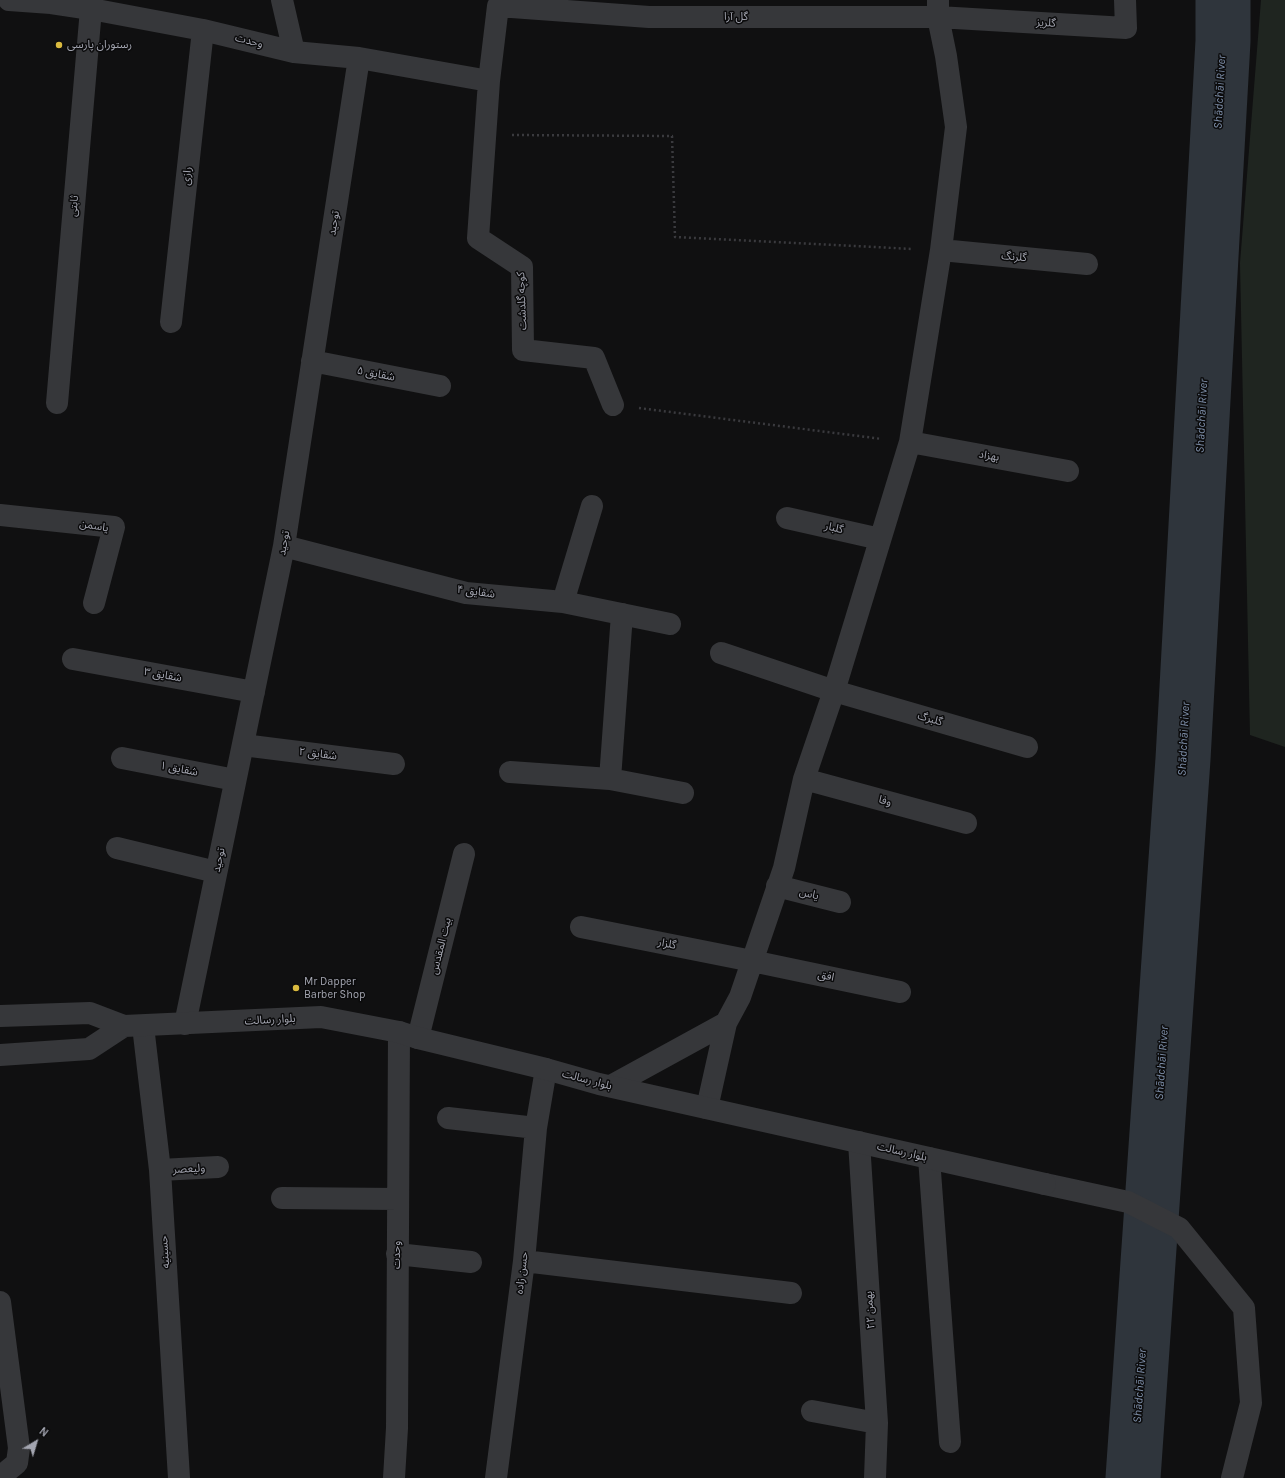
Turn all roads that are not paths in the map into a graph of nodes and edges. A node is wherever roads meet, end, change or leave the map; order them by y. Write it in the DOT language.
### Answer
graph roads {
  1 [pos="9,0"];
  2 [pos="282,0"];
  3 [pos="1125,0"];
  4 [pos="51,1"];
  5 [pos="498,3"];
  6 [pos="649,8"];
  7 [pos="938,8"];
  8 [pos="92,9"];
  9 [pos="203,30"];
  10 [pos="294,52"];
  11 [pos="359,58"];
  12 [pos="489,81"];
  13 [pos="941,250"];
  14 [pos="1087,264"];
  15 [pos="171,322"];
  16 [pos="312,361"];
  17 [pos="440,386"];
  18 [pos="57,403"];
  19 [pos="613,405"];
  20 [pos="910,442"];
  21 [pos="1068,471"];
  22 [pos="592,506"];
  23 [pos="0,516"];
  24 [pos="787,518"];
  25 [pos="880,539"];
  26 [pos="284,546"];
  27 [pos="563,602"];
  28 [pos="94,603"];
  29 [pos="622,614"];
  30 [pos="670,624"];
  31 [pos="721,653"];
  32 [pos="73,659"];
  33 [pos="834,691"];
  34 [pos="254,692"];
  35 [pos="243,744"];
  36 [pos="1027,747"];
  37 [pos="122,758"];
  38 [pos="394,764"];
  39 [pos="510,772"];
  40 [pos="610,779"];
  41 [pos="804,779"];
  42 [pos="235,780"];
  43 [pos="683,793"];
  44 [pos="966,823"];
  45 [pos="117,848"];
  46 [pos="464,854"];
  47 [pos="216,872"];
  48 [pos="777,886"];
  49 [pos="840,902"];
  50 [pos="581,927"];
  51 [pos="752,961"];
  52 [pos="900,992"];
  53 [pos="0,1016"];
  54 [pos="726,1023"];
  55 [pos="185,1024"];
  56 [pos="133,1026"];
  57 [pos="409,1035"];
  58 [pos="0,1055"];
  59 [pos="546,1069"];
  60 [pos="611,1086"];
  61 [pos="707,1108"];
  62 [pos="448,1118"];
  63 [pos="536,1128"];
  64 [pos="860,1142"];
  65 [pos="929,1158"];
  66 [pos="218,1167"];
  67 [pos="160,1170"];
  68 [pos="282,1198"];
  69 [pos="398,1199"];
  70 [pos="397,1254"];
  71 [pos="524,1261"];
  72 [pos="471,1262"];
  73 [pos="791,1293"];
  74 [pos="0,1302"];
  75 [pos="4,1367"];
  76 [pos="812,1411"];
  77 [pos="877,1423"];
  78 [pos="950,1442"];
  79 [pos="0,1475"];
  80 [pos="179,1478"];
  81 [pos="394,1478"];
  82 [pos="498,1478"];
  83 [pos="875,1478"];
  84 [pos="1232,1478"];
  1 -- 4 [label="street, وحدت"];
  2 -- 10 [label="street"];
  3 -- 7 [label="street, گلریز"];
  4 -- 8 [label="street, وحدت"];
  5 -- 6 [label="street, گل آرا"];
  5 -- 12 [label="street, گل آرا"];
  6 -- 7 [label="street, گل آرا"];
  7 -- 13 [label="street"];
  8 -- 9 [label="street, وحدت"];
  8 -- 18 [label="street, ثابتی"];
  9 -- 10 [label="street, وحدت"];
  9 -- 15 [label="street, رازی"];
  10 -- 11 [label="street, وحدت"];
  11 -- 12 [label="street, وحدت"];
  11 -- 16 [label="street, توحید"];
  12 -- 19 [label="street, کوچه گلدشت"];
  13 -- 14 [label="street, گلرنگ"];
  13 -- 20 [label="street"];
  16 -- 17 [label="street, شقایق ۵"];
  16 -- 26 [label="street, توحید"];
  20 -- 21 [label="street, بهزاد"];
  20 -- 25 [label="street"];
  22 -- 27 [label="street"];
  23 -- 28 [label="street, یاسمن"];
  24 -- 25 [label="street, گلبار"];
  25 -- 33 [label="street"];
  26 -- 27 [label="street, شقایق ۴"];
  26 -- 34 [label="street, توحید"];
  27 -- 29 [label="street, شقایق ۴"];
  29 -- 30 [label="street, شقایق ۴"];
  29 -- 40 [label="street"];
  31 -- 33 [label="street, گلبرگ"];
  32 -- 34 [label="street, شقایق ۳"];
  33 -- 36 [label="street, گلبرگ"];
  33 -- 41 [label="street"];
  34 -- 35 [label="street, توحید"];
  35 -- 38 [label="street, شقایق ۲"];
  35 -- 42 [label="street, توحید"];
  37 -- 42 [label="street, شقایق ۱"];
  39 -- 40 [label="street"];
  40 -- 43 [label="street"];
  41 -- 44 [label="street, وفا"];
  41 -- 48 [label="street"];
  42 -- 47 [label="street, توحید"];
  45 -- 47 [label="street"];
  46 -- 57 [label="street, بیت المقدس"];
  47 -- 55 [label="street, توحید"];
  48 -- 49 [label="street, یاس"];
  48 -- 51 [label="street"];
  50 -- 51 [label="street, گلزار"];
  51 -- 52 [label="street, افق"];
  51 -- 54 [label="street"];
  53 -- 56 [label="street, بلوار رسالت"];
  54 -- 60 [label="street"];
  54 -- 61 [label="street"];
  55 -- 56 [label="street, بلوار رسالت"];
  55 -- 57 [label="street, بلوار رسالت"];
  56 -- 58 [label="street"];
  56 -- 67 [label="street, حسینیه"];
  57 -- 59 [label="street, بلوار رسالت"];
  57 -- 69 [label="street, وحدت"];
  59 -- 60 [label="street, بلوار رسالت"];
  59 -- 63 [label="street, حسن زاده"];
  60 -- 61 [label="street, بلوار رسالت"];
  61 -- 64 [label="street, بلوار رسالت"];
  62 -- 63 [label="street"];
  63 -- 71 [label="street, حسن زاده"];
  64 -- 65 [label="street, بلوار رسالت"];
  64 -- 77 [label="street, ۲۲ بهمن"];
  65 -- 78 [label="street"];
  65 -- 84 [label="street, بلوار رسالت"];
  66 -- 67 [label="street, ولیعصر"];
  67 -- 80 [label="street, حسینیه"];
  68 -- 69 [label="street"];
  69 -- 70 [label="street, وحدت"];
  70 -- 72 [label="street"];
  70 -- 81 [label="street, وحدت"];
  71 -- 73 [label="street"];
  71 -- 82 [label="street, حسن زاده"];
  74 -- 75 [label="street"];
  75 -- 79 [label="street"];
  76 -- 77 [label="street"];
  77 -- 83 [label="street, ۲۲ بهمن"];
}
